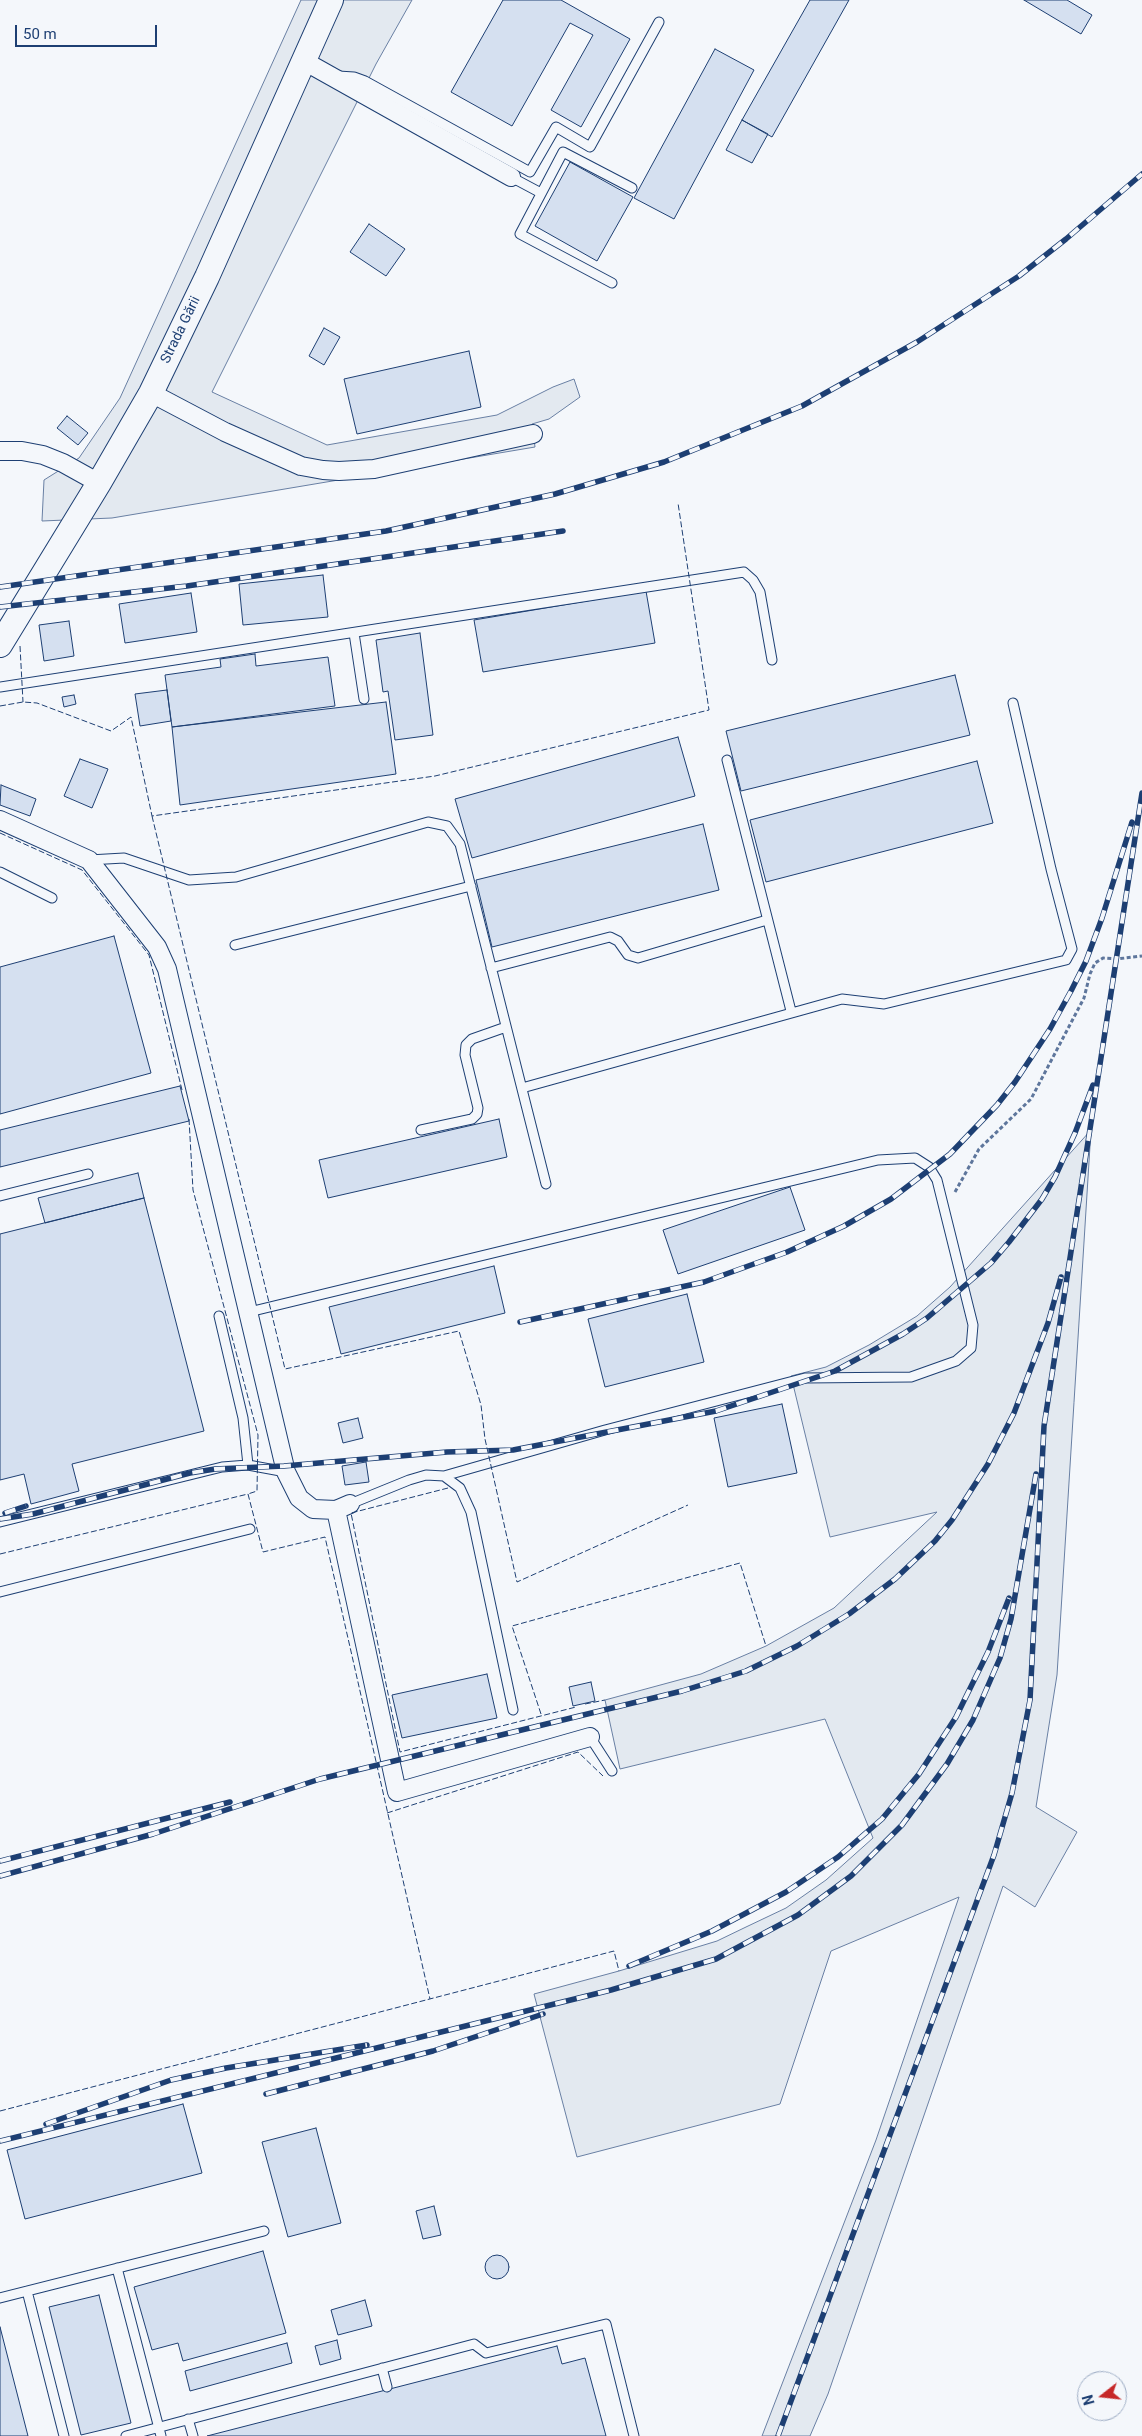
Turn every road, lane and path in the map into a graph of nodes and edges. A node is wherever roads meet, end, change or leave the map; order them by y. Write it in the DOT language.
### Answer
graph roads {
  1 [pos="331,0"];
  2 [pos="659,22"];
  3 [pos="304,62"];
  4 [pos="331,76"];
  5 [pos="511,176"];
  6 [pos="632,188"];
  7 [pos="542,193"];
  8 [pos="612,284"];
  9 [pos="150,393"];
  10 [pos="534,434"];
  11 [pos="0,451"];
  12 [pos="99,483"];
  13 [pos="354,633"];
  14 [pos="0,645"];
  15 [pos="772,660"];
  16 [pos="0,687"];
  17 [pos="364,699"];
  18 [pos="1013,703"];
  19 [pos="727,760"];
  20 [pos="0,820"];
  21 [pos="89,860"];
  22 [pos="0,872"];
  23 [pos="470,886"];
  24 [pos="52,898"];
  25 [pos="767,920"];
  26 [pos="235,945"];
  27 [pos="1142,956"];
  28 [pos="491,968"];
  29 [pos="791,1012"];
  30 [pos="506,1027"];
  31 [pos="522,1088"];
  32 [pos="421,1130"];
  33 [pos="88,1174"];
  34 [pos="546,1184"];
  35 [pos="0,1196"];
  36 [pos="944,1210"];
  37 [pos="248,1312"];
  38 [pos="219,1316"];
  39 [pos="248,1465"];
  40 [pos="286,1472"];
  41 [pos="444,1476"];
  42 [pos="343,1507"];
  43 [pos="0,1522"];
  44 [pos="250,1529"];
  45 [pos="0,1592"];
  46 [pos="513,1710"];
  47 [pos="590,1737"];
  48 [pos="612,1771"];
  49 [pos="264,2231"];
  50 [pos="118,2268"];
  51 [pos="28,2291"];
  52 [pos="0,2298"];
  53 [pos="382,2368"];
  54 [pos="387,2387"];
  55 [pos="188,2419"];
  56 [pos="160,2432"];
  57 [pos="64,2436"];
  58 [pos="126,2436"];
  59 [pos="192,2436"];
  60 [pos="634,2436"];
  1 -- 3 [label="main road, Strada Gării"];
  2 -- 4 [label="lane"];
  3 -- 4 [label="street"];
  3 -- 9 [label="main road, Strada Gării"];
  4 -- 5 [label="street"];
  5 -- 7 [label="lane"];
  6 -- 7 [label="lane"];
  7 -- 8 [label="lane"];
  9 -- 10 [label="street"];
  9 -- 12 [label="main road, Strada Gării"];
  11 -- 12 [label="street"];
  12 -- 14 [label="main road, Strada Gării"];
  13 -- 15 [label="lane"];
  13 -- 16 [label="lane"];
  13 -- 17 [label="lane"];
  18 -- 29 [label="lane"];
  19 -- 25 [label="lane"];
  20 -- 21 [label="street"];
  21 -- 23 [label="lane"];
  21 -- 37 [label="street"];
  22 -- 24 [label="lane"];
  23 -- 26 [label="lane"];
  23 -- 28 [label="lane"];
  25 -- 28 [label="lane"];
  25 -- 29 [label="lane"];
  27 -- 36 [label="path"];
  28 -- 30 [label="lane"];
  29 -- 31 [label="lane"];
  30 -- 31 [label="lane"];
  30 -- 32 [label="lane"];
  31 -- 34 [label="lane"];
  33 -- 35 [label="lane"];
  36 -- 37 [label="lane"];
  36 -- 41 [label="lane"];
  37 -- 40 [label="street"];
  38 -- 39 [label="lane"];
  39 -- 40 [label="lane"];
  39 -- 43 [label="lane"];
  40 -- 42 [label="street"];
  41 -- 42 [label="lane"];
  41 -- 46 [label="lane"];
  42 -- 47 [label="street"];
  44 -- 45 [label="lane"];
  47 -- 48 [label="lane"];
  49 -- 50 [label="lane"];
  50 -- 51 [label="lane"];
  50 -- 56 [label="lane"];
  51 -- 52 [label="lane"];
  51 -- 57 [label="lane"];
  53 -- 54 [label="lane"];
  53 -- 55 [label="lane"];
  53 -- 60 [label="lane"];
  55 -- 56 [label="lane"];
  55 -- 59 [label="lane"];
  56 -- 58 [label="lane"];
}
